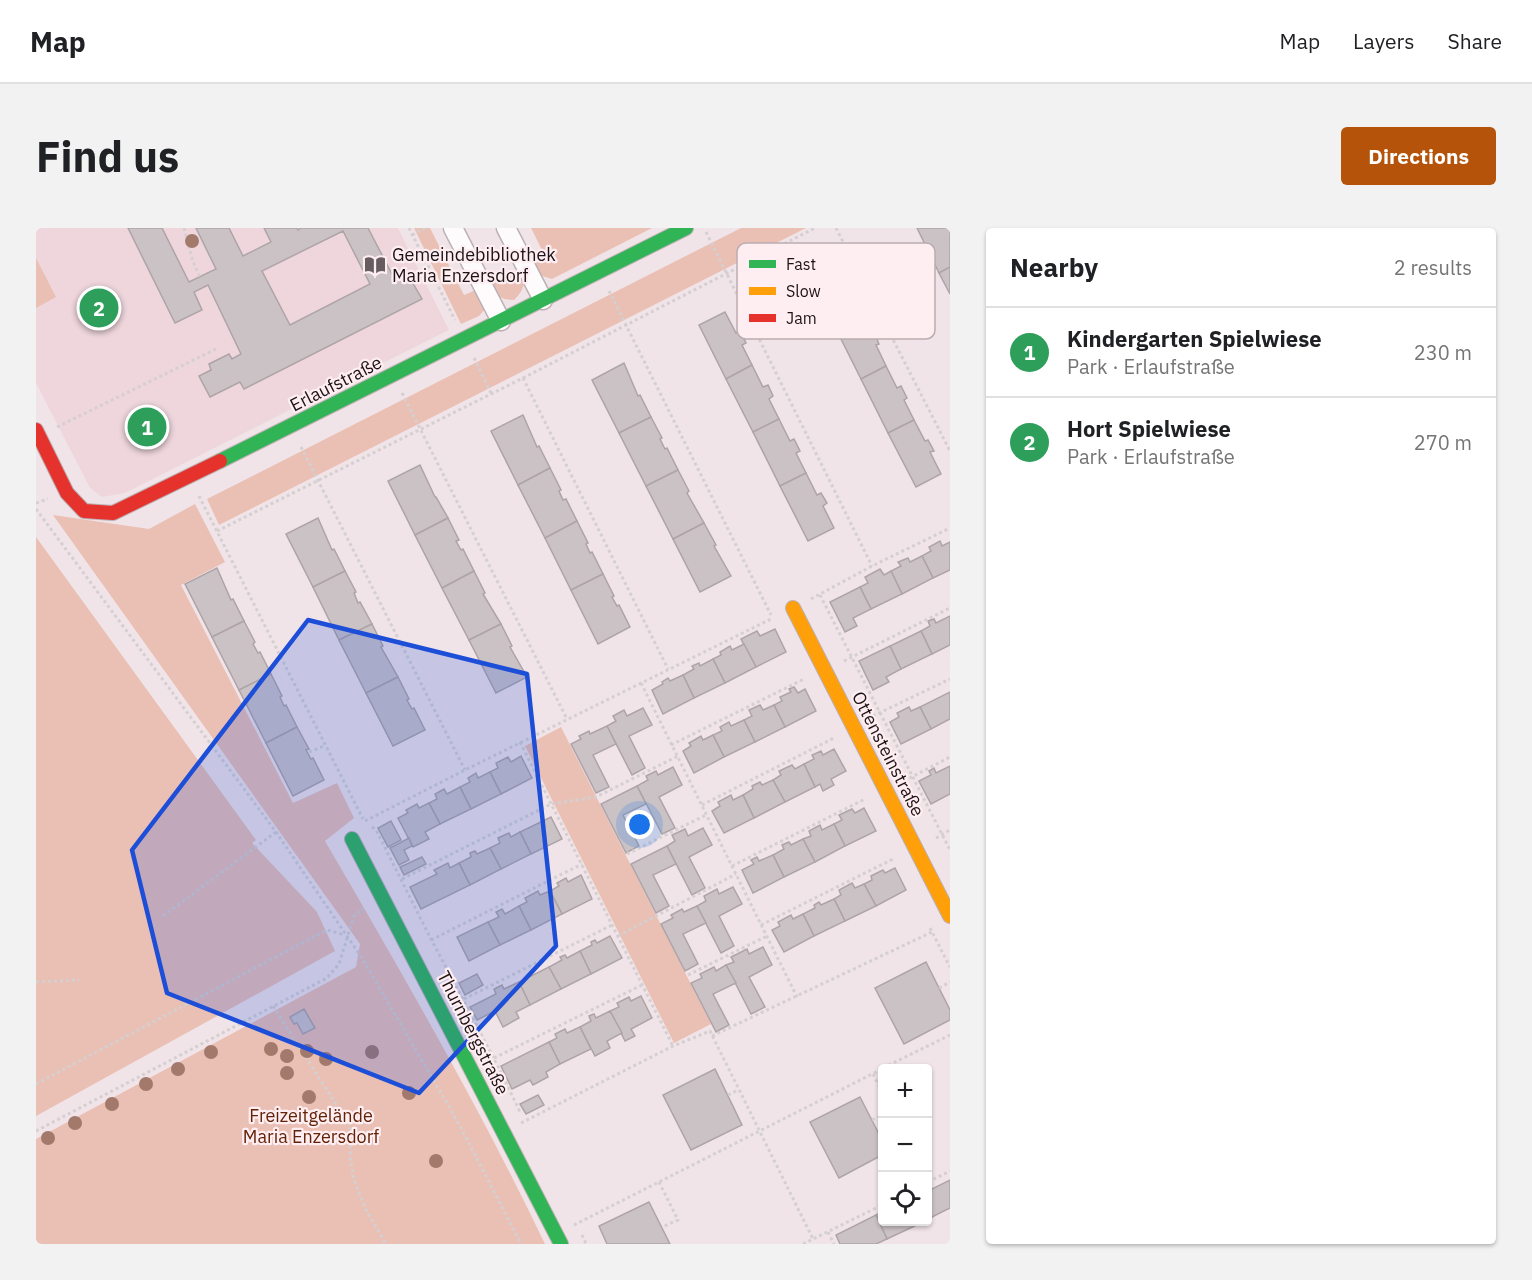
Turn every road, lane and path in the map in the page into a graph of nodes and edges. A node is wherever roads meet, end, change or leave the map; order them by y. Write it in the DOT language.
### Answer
graph roads {
  1 [pos="184,228"];
  2 [pos="409,228"];
  3 [pos="425,228"];
  4 [pos="453,228"];
  5 [pos="506,228"];
  6 [pos="686,228"];
  7 [pos="704,228"];
  8 [pos="814,228"];
  9 [pos="836,228"];
  10 [pos="412,235"];
  11 [pos="785,243"];
  12 [pos="844,243"];
  13 [pos="737,268"];
  14 [pos="599,272"];
  15 [pos="727,273"];
  16 [pos="200,277"];
  17 [pos="737,293"];
  18 [pos="543,300"];
  19 [pos="501,321"];
  20 [pos="626,324"];
  21 [pos="465,339"];
  22 [pos="760,339"];
  23 [pos="893,339"];
  24 [pos="216,349"];
  25 [pos="394,375"];
  26 [pos="523,378"];
  27 [pos="492,393"];
  28 [pos="291,427"];
  29 [pos="420,429"];
  30 [pos="38,433"];
  31 [pos="950,451"];
  32 [pos="189,476"];
  33 [pos="318,479"];
  34 [pos="36,509"];
  35 [pos="950,528"];
  36 [pos="217,531"];
  37 [pos="873,566"];
  38 [pos="820,594"];
  39 [pos="793,608"];
  40 [pos="950,608"];
  41 [pos="852,657"];
  42 [pos="669,670"];
  43 [pos="825,670"];
  44 [pos="804,679"];
  45 [pos="950,679"];
  46 [pos="640,683"];
  47 [pos="879,712"];
  48 [pos="567,719"];
  49 [pos="853,726"];
  50 [pos="834,738"];
  51 [pos="520,742"];
  52 [pos="671,745"];
  53 [pos="324,746"];
  54 [pos="309,752"];
  55 [pos="678,756"];
  56 [pos="950,757"];
  57 [pos="465,770"];
  58 [pos="912,777"];
  59 [pos="886,790"];
  60 [pos="865,799"];
  61 [pos="551,804"];
  62 [pos="702,805"];
  63 [pos="706,814"];
  64 [pos="364,822"];
  65 [pos="276,832"];
  66 [pos="352,839"];
  67 [pos="950,850"];
  68 [pos="627,854"];
  69 [pos="895,858"];
  70 [pos="582,864"];
  71 [pos="732,866"];
  72 [pos="736,874"];
  73 [pos="402,879"];
  74 [pos="380,893"];
  75 [pos="163,916"];
  76 [pos="950,916"];
  77 [pos="612,925"];
  78 [pos="761,925"];
  79 [pos="932,932"];
  80 [pos="346,935"];
  81 [pos="618,936"];
  82 [pos="767,936"];
  83 [pos="431,940"];
  84 [pos="688,975"];
  85 [pos="79,980"];
  86 [pos="36,982"];
  87 [pos="950,982"];
  88 [pos="642,985"];
  89 [pos="939,988"];
  90 [pos="797,997"];
  91 [pos="464,999"];
  92 [pos="273,1006"];
  93 [pos="950,1035"];
  94 [pos="712,1036"];
  95 [pos="673,1046"];
  96 [pos="494,1058"];
  97 [pos="893,1064"];
  98 [pos="878,1072"];
  99 [pos="873,1074"];
  100 [pos="36,1084"];
  101 [pos="878,1084"];
  102 [pos="738,1090"];
  103 [pos="728,1095"];
  104 [pos="878,1116"];
  105 [pos="872,1120"];
  106 [pos="524,1121"];
  107 [pos="36,1131"];
  108 [pos="504,1131"];
  109 [pos="759,1131"];
  110 [pos="950,1171"];
  111 [pos="932,1180"];
  112 [pos="659,1182"];
  113 [pos="878,1206"];
  114 [pos="662,1227"];
  115 [pos="828,1232"];
  116 [pos="582,1234"];
  117 [pos="559,1239"];
  118 [pos="813,1239"];
  119 [pos="386,1244"];
  120 [pos="521,1244"];
  121 [pos="586,1244"];
  122 [pos="803,1244"];
  123 [pos="834,1244"];
  1 -- 16 [label="path"];
  2 -- 10 [label="path"];
  3 -- 10 [label="path"];
  4 -- 19 [label="street"];
  5 -- 18 [label="street"];
  6 -- 14 [label="street, Erlaufstraße"];
  7 -- 15 [label="path"];
  8 -- 11 [label="path"];
  9 -- 12 [label="path"];
  10 -- 21 [label="path"];
  13 -- 15 [label="path"];
  14 -- 18 [label="street, Erlaufstraße"];
  14 -- 20 [label="path"];
  15 -- 17 [label="path"];
  15 -- 20 [label="path"];
  18 -- 19 [label="street, Erlaufstraße"];
  19 -- 21 [label="street, Erlaufstraße"];
  20 -- 26 [label="path"];
  20 -- 42 [label="path"];
  21 -- 25 [label="street, Erlaufstraße"];
  21 -- 27 [label="path"];
  22 -- 37 [label="path"];
  23 -- 31 [label="path"];
  24 -- 30 [label="path"];
  25 -- 28 [label="street, Erlaufstraße"];
  25 -- 29 [label="path"];
  26 -- 27 [label="path"];
  26 -- 42 [label="path"];
  27 -- 29 [label="path"];
  28 -- 32 [label="street, Erlaufstraße"];
  28 -- 33 [label="path"];
  29 -- 33 [label="path"];
  29 -- 48 [label="path"];
  30 -- 32 [label="street, Erlaufstraße"];
  32 -- 36 [label="path"];
  33 -- 36 [label="path"];
  33 -- 57 [label="path"];
  34 -- 65 [label="path"];
  35 -- 37 [label="path"];
  36 -- 53 [label="path"];
  37 -- 38 [label="path"];
  38 -- 39 [label="path"];
  38 -- 41 [label="path"];
  39 -- 43 [label="street, Ottensteinstraße"];
  40 -- 41 [label="path"];
  41 -- 43 [label="path"];
  41 -- 47 [label="path"];
  42 -- 46 [label="path"];
  43 -- 49 [label="street, Ottensteinstraße"];
  44 -- 52 [label="path"];
  45 -- 47 [label="path"];
  46 -- 48 [label="path"];
  46 -- 52 [label="path"];
  47 -- 49 [label="path"];
  47 -- 58 [label="path"];
  48 -- 51 [label="path"];
  49 -- 59 [label="street, Ottensteinstraße"];
  50 -- 62 [label="path"];
  51 -- 57 [label="path"];
  51 -- 61 [label="path"];
  52 -- 55 [label="path"];
  53 -- 54 [label="path"];
  53 -- 64 [label="path"];
  55 -- 61 [label="path"];
  55 -- 62 [label="path"];
  56 -- 58 [label="path"];
  57 -- 64 [label="path"];
  58 -- 59 [label="path"];
  58 -- 67 [label="path"];
  59 -- 76 [label="street, Ottensteinstraße"];
  60 -- 71 [label="path"];
  61 -- 70 [label="path"];
  61 -- 73 [label="path"];
  62 -- 63 [label="path"];
  63 -- 68 [label="path"];
  63 -- 71 [label="path"];
  64 -- 73 [label="path"];
  65 -- 75 [label="path"];
  65 -- 80 [label="path"];
  66 -- 74 [label="street, Thurnbergstraße"];
  69 -- 78 [label="path"];
  70 -- 77 [label="path"];
  70 -- 83 [label="path"];
  71 -- 72 [label="path"];
  72 -- 78 [label="path"];
  72 -- 81 [label="path"];
  73 -- 83 [label="path"];
  74 -- 80 [label="path"];
  74 -- 108 [label="street, Thurnbergstraße"];
  77 -- 81 [label="path"];
  77 -- 91 [label="path"];
  78 -- 82 [label="path"];
  79 -- 90 [label="path"];
  80 -- 92 [label="path"];
  80 -- 100 [label="path"];
  80 -- 120 [label="path"];
  81 -- 88 [label="path"];
  82 -- 84 [label="path"];
  82 -- 90 [label="path"];
  83 -- 91 [label="path"];
  85 -- 86 [label="path"];
  87 -- 89 [label="path"];
  88 -- 95 [label="path"];
  88 -- 96 [label="path"];
  90 -- 94 [label="path"];
  91 -- 96 [label="path"];
  92 -- 107 [label="path"];
  92 -- 119 [label="path"];
  93 -- 97 [label="path"];
  94 -- 95 [label="path"];
  94 -- 102 [label="path"];
  95 -- 106 [label="path"];
  96 -- 106 [label="path"];
  98 -- 99 [label="path"];
  99 -- 101 [label="path"];
  99 -- 109 [label="path"];
  102 -- 103 [label="path"];
  102 -- 109 [label="path"];
  104 -- 105 [label="path"];
  106 -- 108 [label="path"];
  108 -- 117 [label="street, Thurnbergstraße"];
  109 -- 112 [label="path"];
  109 -- 118 [label="path"];
  110 -- 111 [label="path"];
  112 -- 114 [label="path"];
  112 -- 117 [label="path"];
  113 -- 115 [label="path"];
  115 -- 118 [label="path"];
  115 -- 123 [label="path"];
  116 -- 121 [label="path"];
  118 -- 122 [label="path"];
}
